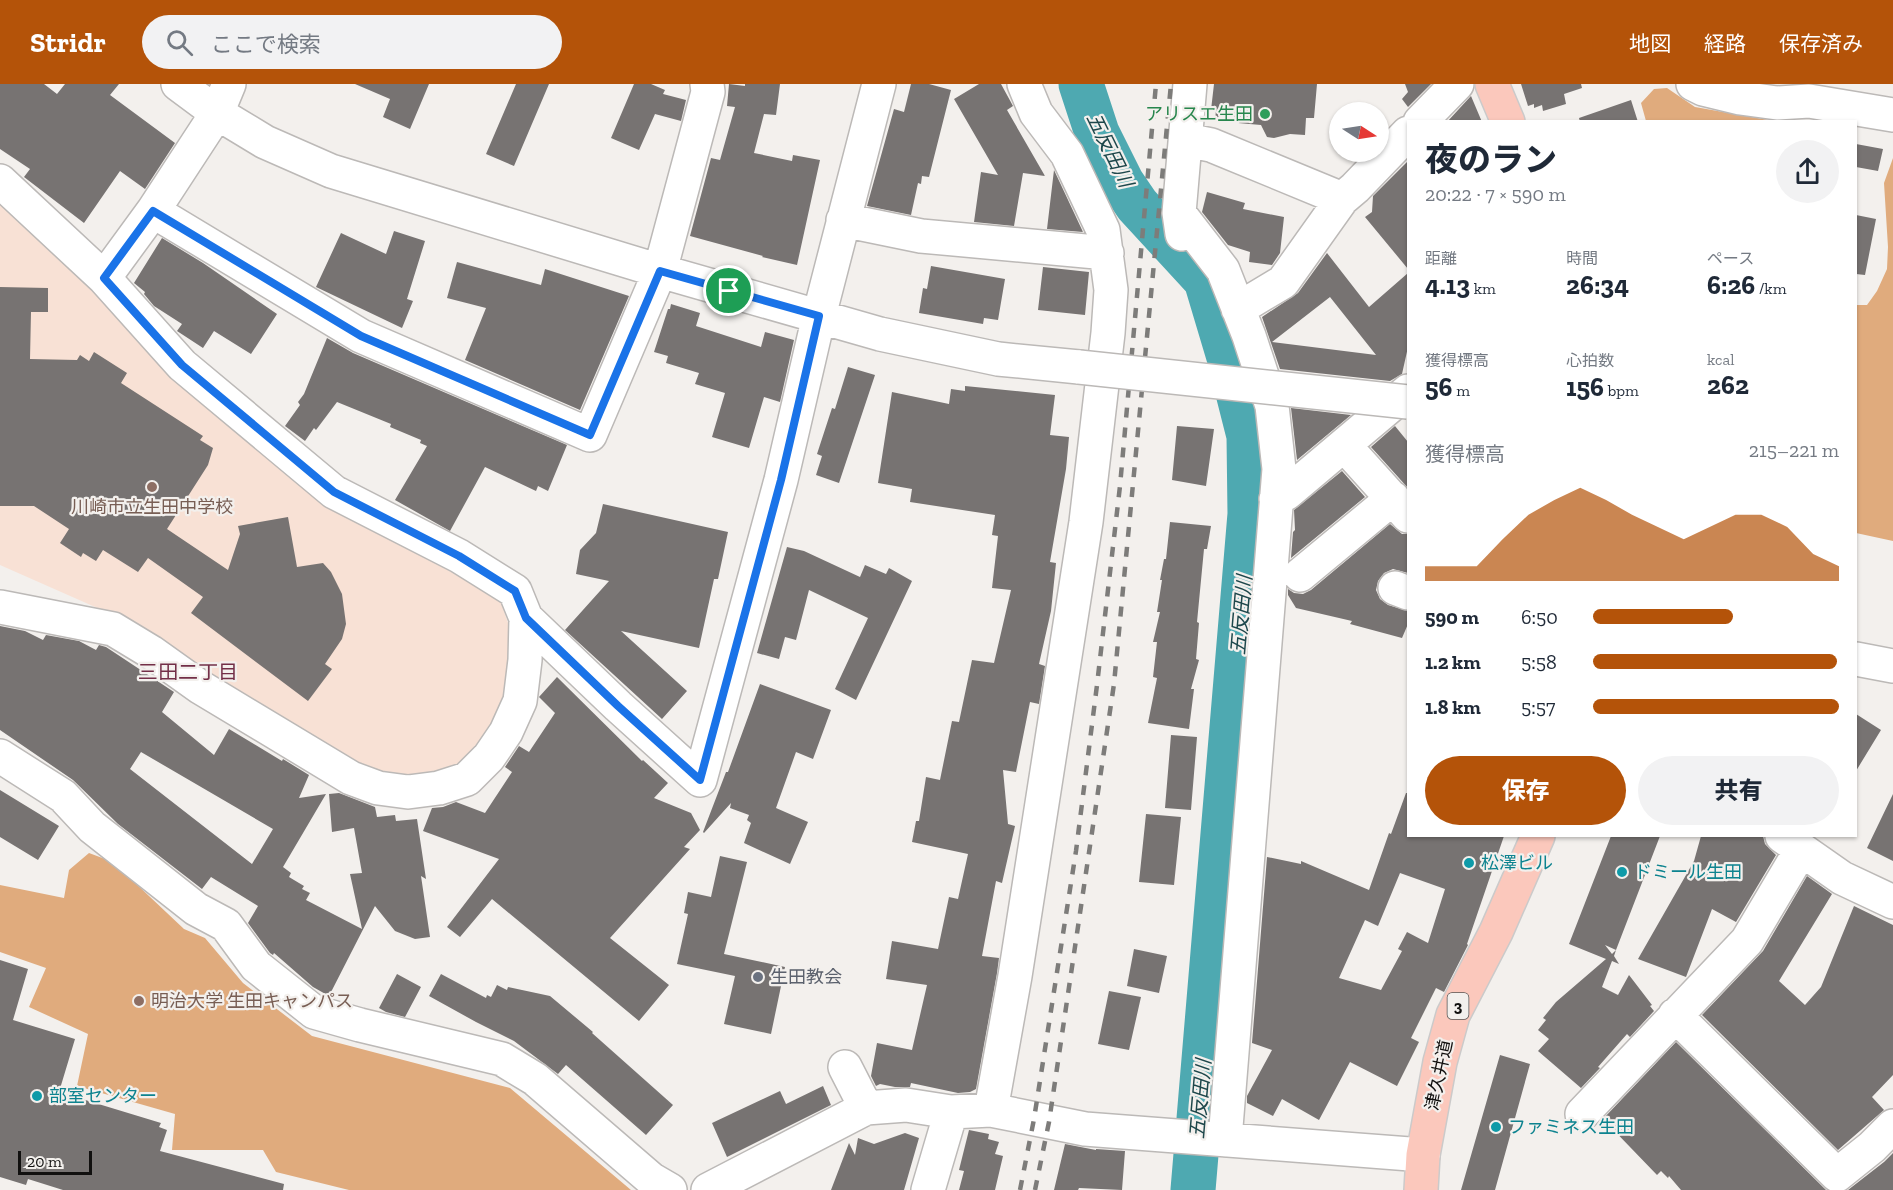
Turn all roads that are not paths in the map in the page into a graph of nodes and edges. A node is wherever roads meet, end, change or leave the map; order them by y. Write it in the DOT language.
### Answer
graph roads {
  1 [pos="178,84"];
  2 [pos="707,84"];
  3 [pos="879,84"];
  4 [pos="1024,84"];
  5 [pos="1190,84"];
  6 [pos="1457,84"];
  7 [pos="1492,84"];
  8 [pos="1693,84"];
  9 [pos="223,99"];
  10 [pos="1893,115"];
  11 [pos="1422,120"];
  12 [pos="1507,120"];
  13 [pos="1407,135"];
  14 [pos="1186,140"];
  15 [pos="0,182"];
  16 [pos="1342,199"];
  17 [pos="153,211"];
  18 [pos="843,220"];
  19 [pos="1107,253"];
  20 [pos="660,271"];
  21 [pos="104,278"];
  22 [pos="1238,309"];
  23 [pos="819,316"];
  24 [pos="1407,392"];
  25 [pos="1407,402"];
  26 [pos="1344,445"];
  27 [pos="1276,499"];
  28 [pos="1401,507"];
  29 [pos="1300,575"];
  30 [pos="0,607"];
  31 [pos="526,618"];
  32 [pos="1857,659"];
  33 [pos="1893,666"];
  34 [pos="0,756"];
  35 [pos="1538,837"];
  36 [pos="1791,843"];
  37 [pos="1893,902"];
  38 [pos="1675,1015"];
  39 [pos="845,1067"];
  40 [pos="866,1108"];
  41 [pos="991,1110"];
  42 [pos="951,1112"];
  43 [pos="1582,1114"];
  44 [pos="1220,1140"];
  45 [pos="1886,1147"];
  46 [pos="1423,1155"];
  47 [pos="670,1190"];
  48 [pos="708,1190"];
  49 [pos="928,1190"];
  50 [pos="1421,1190"];
  1 -- 9 [label="street"];
  2 -- 20 [label="street"];
  3 -- 18 [label="street"];
  4 -- 19 [label="street"];
  5 -- 14 [label="street"];
  6 -- 11 [label="street"];
  7 -- 12 [label="main road"];
  8 -- 10 [label="street"];
  9 -- 17 [label="street"];
  9 -- 20 [label="street"];
  13 -- 16 [label="street"];
  14 -- 16 [label="street"];
  14 -- 22 [label="street"];
  15 -- 21 [label="street"];
  16 -- 22 [label="street"];
  17 -- 20 [label="street"];
  17 -- 21 [label="street"];
  18 -- 19 [label="street"];
  18 -- 23 [label="street"];
  19 -- 41 [label="street"];
  20 -- 23 [label="street"];
  21 -- 31 [label="street"];
  22 -- 27 [label="street"];
  23 -- 25 [label="street, bridge"];
  23 -- 31 [label="street"];
  24 -- 26 [label="street"];
  26 -- 27 [label="street"];
  26 -- 28 [label="street"];
  27 -- 44 [label="street"];
  28 -- 29 [label="street"];
  30 -- 31 [label="street"];
  32 -- 33 [label="street"];
  34 -- 47 [label="street"];
  35 -- 46 [label="main road, 津久井道 / 3"];
  36 -- 37 [label="street"];
  36 -- 38 [label="street"];
  38 -- 43 [label="street"];
  38 -- 45 [label="street"];
  39 -- 40 [label="street"];
  40 -- 42 [label="street"];
  40 -- 48 [label="street"];
  41 -- 42 [label="street"];
  41 -- 44 [label="street"];
  42 -- 49 [label="street"];
  44 -- 46 [label="street"];
  46 -- 50 [label="main road, 津久井道 / 3"];
}
